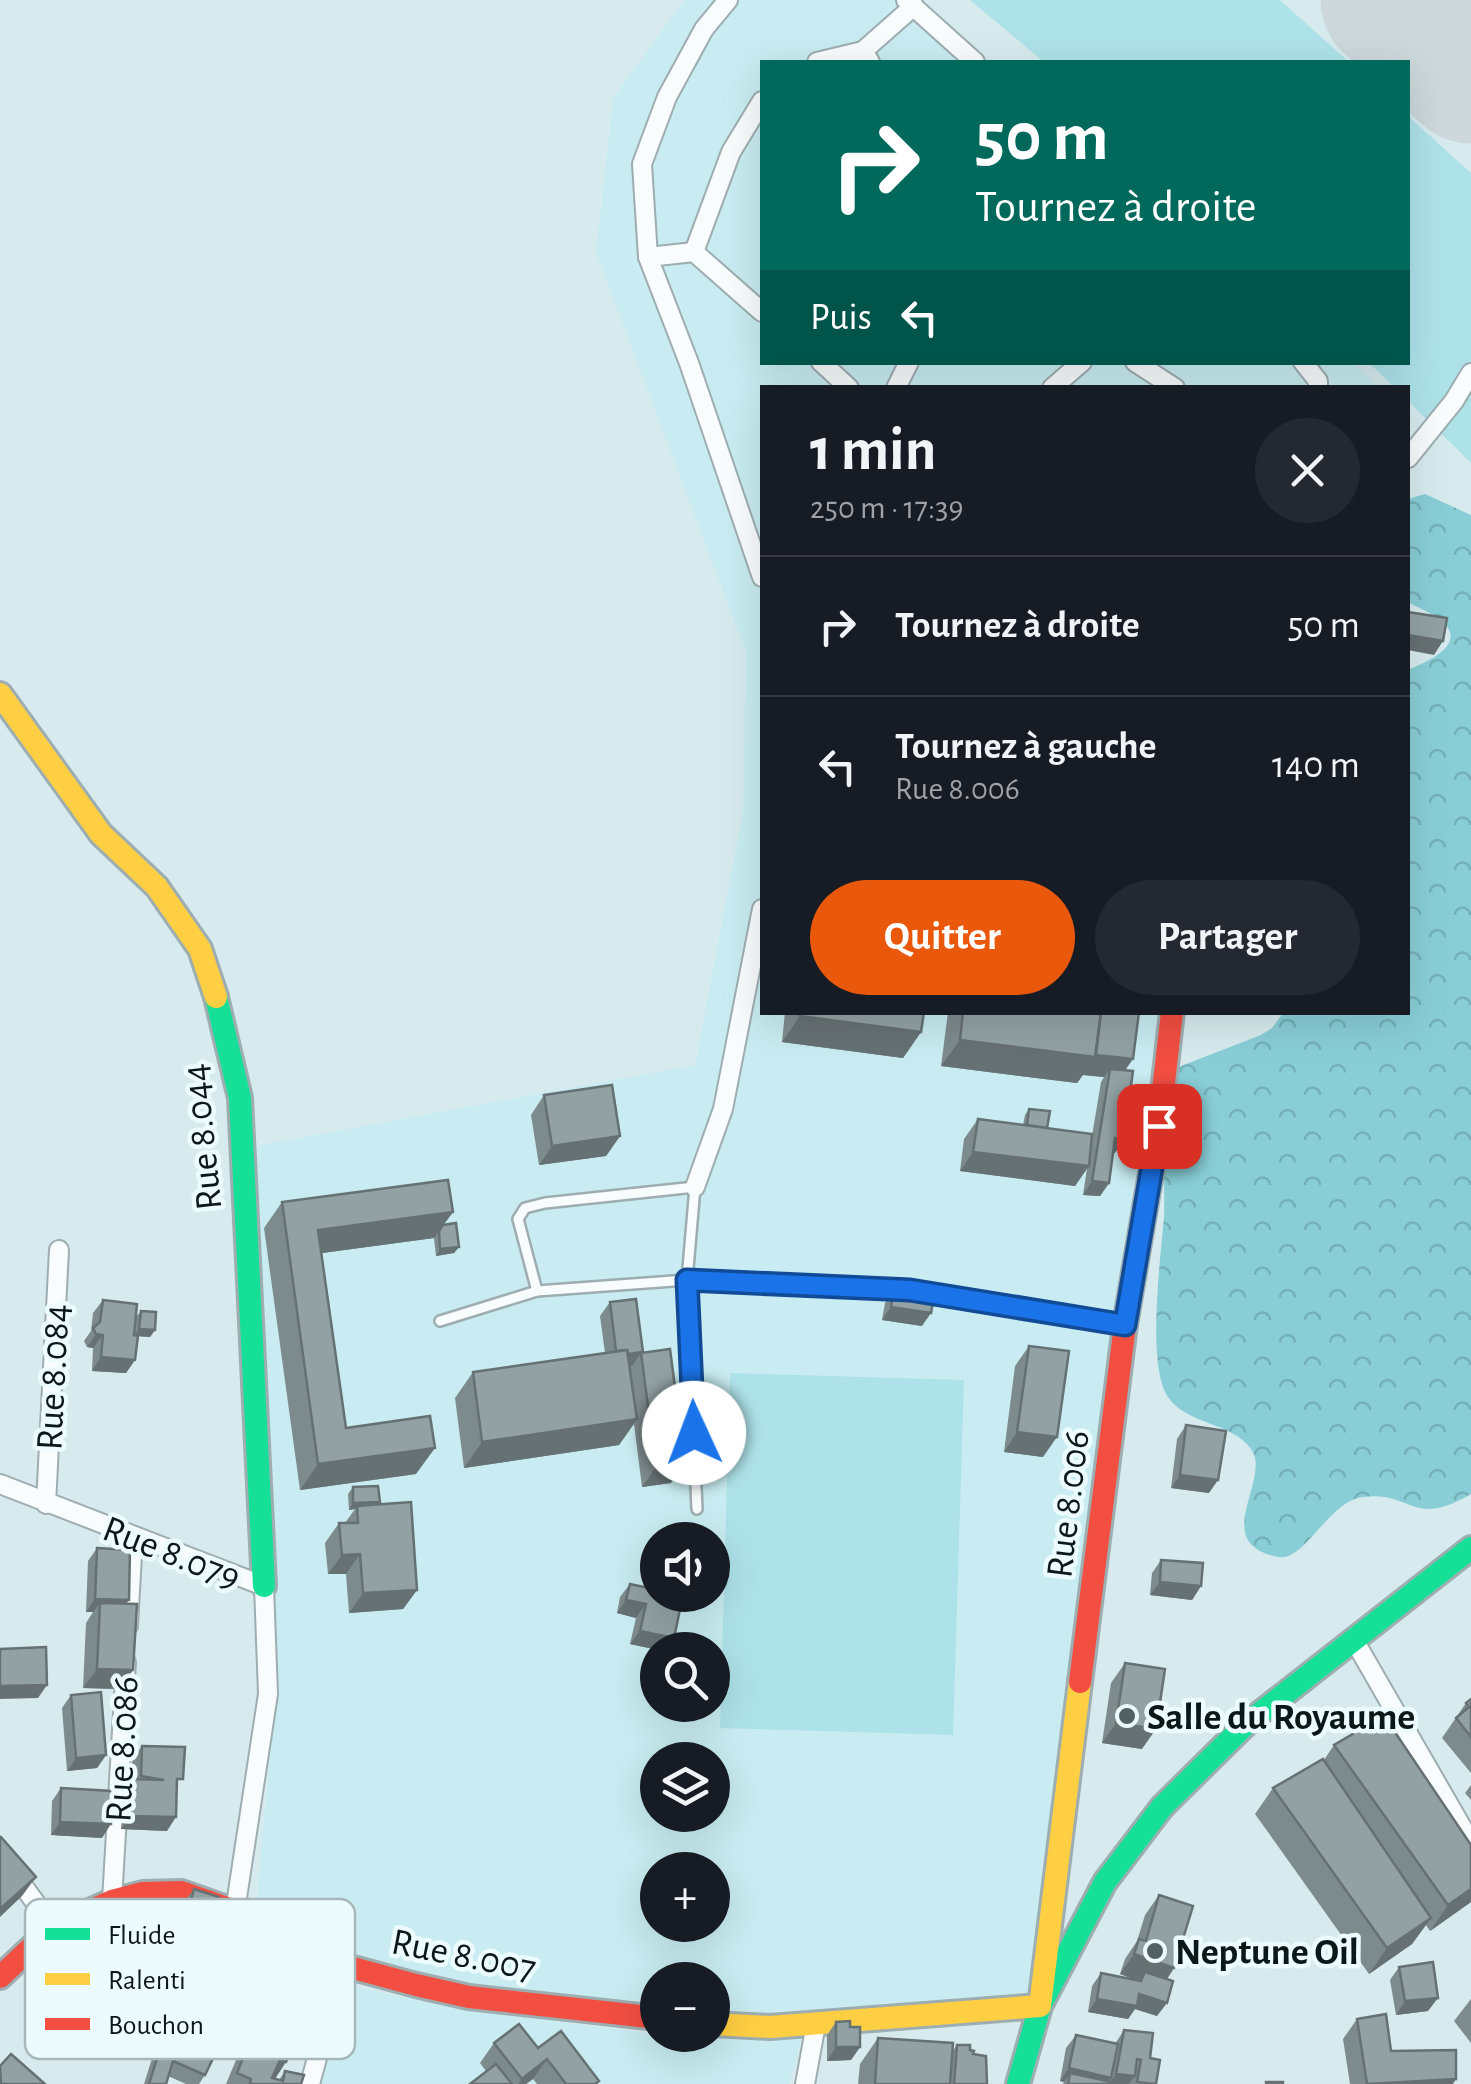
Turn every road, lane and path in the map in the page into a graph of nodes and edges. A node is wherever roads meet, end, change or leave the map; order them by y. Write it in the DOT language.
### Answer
graph roads {
  1 [pos="728,0"];
  2 [pos="910,3"];
  3 [pos="867,57"];
  4 [pos="837,60"];
  5 [pos="972,60"];
  6 [pos="760,105"];
  7 [pos="694,252"];
  8 [pos="648,257"];
  9 [pos="760,310"];
  10 [pos="824,365"];
  11 [pos="1079,365"];
  12 [pos="1140,365"];
  13 [pos="1471,373"];
  14 [pos="1171,384"];
  15 [pos="846,385"];
  16 [pos="1055,385"];
  17 [pos="1410,456"];
  18 [pos="760,571"];
  19 [pos="0,694"];
  20 [pos="760,919"];
  21 [pos="1172,1015"];
  22 [pos="696,1187"];
  23 [pos="59,1250"];
  24 [pos="687,1280"];
  25 [pos="537,1291"];
  26 [pos="440,1322"];
  27 [pos="1125,1325"];
  28 [pos="0,1484"];
  29 [pos="46,1504"];
  30 [pos="697,1509"];
  31 [pos="133,1537"];
  32 [pos="1471,1548"];
  33 [pos="264,1586"];
  34 [pos="1354,1640"];
  35 [pos="1471,1843"];
  36 [pos="0,1854"];
  37 [pos="33,1899"];
  38 [pos="112,1899"];
  39 [pos="120,1899"];
  40 [pos="202,1899"];
  41 [pos="237,1899"];
  42 [pos="25,1953"];
  43 [pos="355,1967"];
  44 [pos="0,1977"];
  45 [pos="1040,2006"];
  46 [pos="640,2016"];
  47 [pos="816,2024"];
  48 [pos="730,2025"];
  49 [pos="317,2059"];
  50 [pos="310,2084"];
  51 [pos="805,2084"];
  52 [pos="1018,2084"];
  1 -- 8 [label="street"];
  2 -- 3 [label="street"];
  2 -- 5 [label="street"];
  3 -- 4 [label="street"];
  6 -- 7 [label="street"];
  7 -- 8 [label="street"];
  7 -- 9 [label="street"];
  8 -- 18 [label="street"];
  10 -- 15 [label="street"];
  11 -- 16 [label="street"];
  12 -- 14 [label="street"];
  13 -- 17 [label="street"];
  19 -- 33 [label="street, Rue 8.044"];
  20 -- 22 [label="street"];
  21 -- 27 [label="street, Rue 8.006"];
  22 -- 24 [label="lane"];
  22 -- 25 [label="lane"];
  23 -- 29 [label="street, Rue 8.084"];
  24 -- 25 [label="lane"];
  24 -- 27 [label="lane"];
  24 -- 30 [label="lane"];
  25 -- 26 [label="lane"];
  27 -- 45 [label="street, Rue 8.006"];
  28 -- 29 [label="street, Rue 8.079"];
  29 -- 31 [label="street, Rue 8.079"];
  31 -- 33 [label="street, Rue 8.079"];
  31 -- 38 [label="street, Rue 8.086"];
  32 -- 34 [label="street"];
  33 -- 41 [label="street, Rue 8.079"];
  34 -- 35 [label="street"];
  34 -- 45 [label="street"];
  36 -- 37 [label="street"];
  39 -- 40 [label="street, Rue 8.007"];
  42 -- 44 [label="street, Rue 8.007"];
  43 -- 46 [label="street, Rue 8.007"];
  45 -- 47 [label="street"];
  45 -- 52 [label="street"];
  47 -- 48 [label="street"];
  47 -- 51 [label="street"];
  49 -- 50 [label="street"];
}
